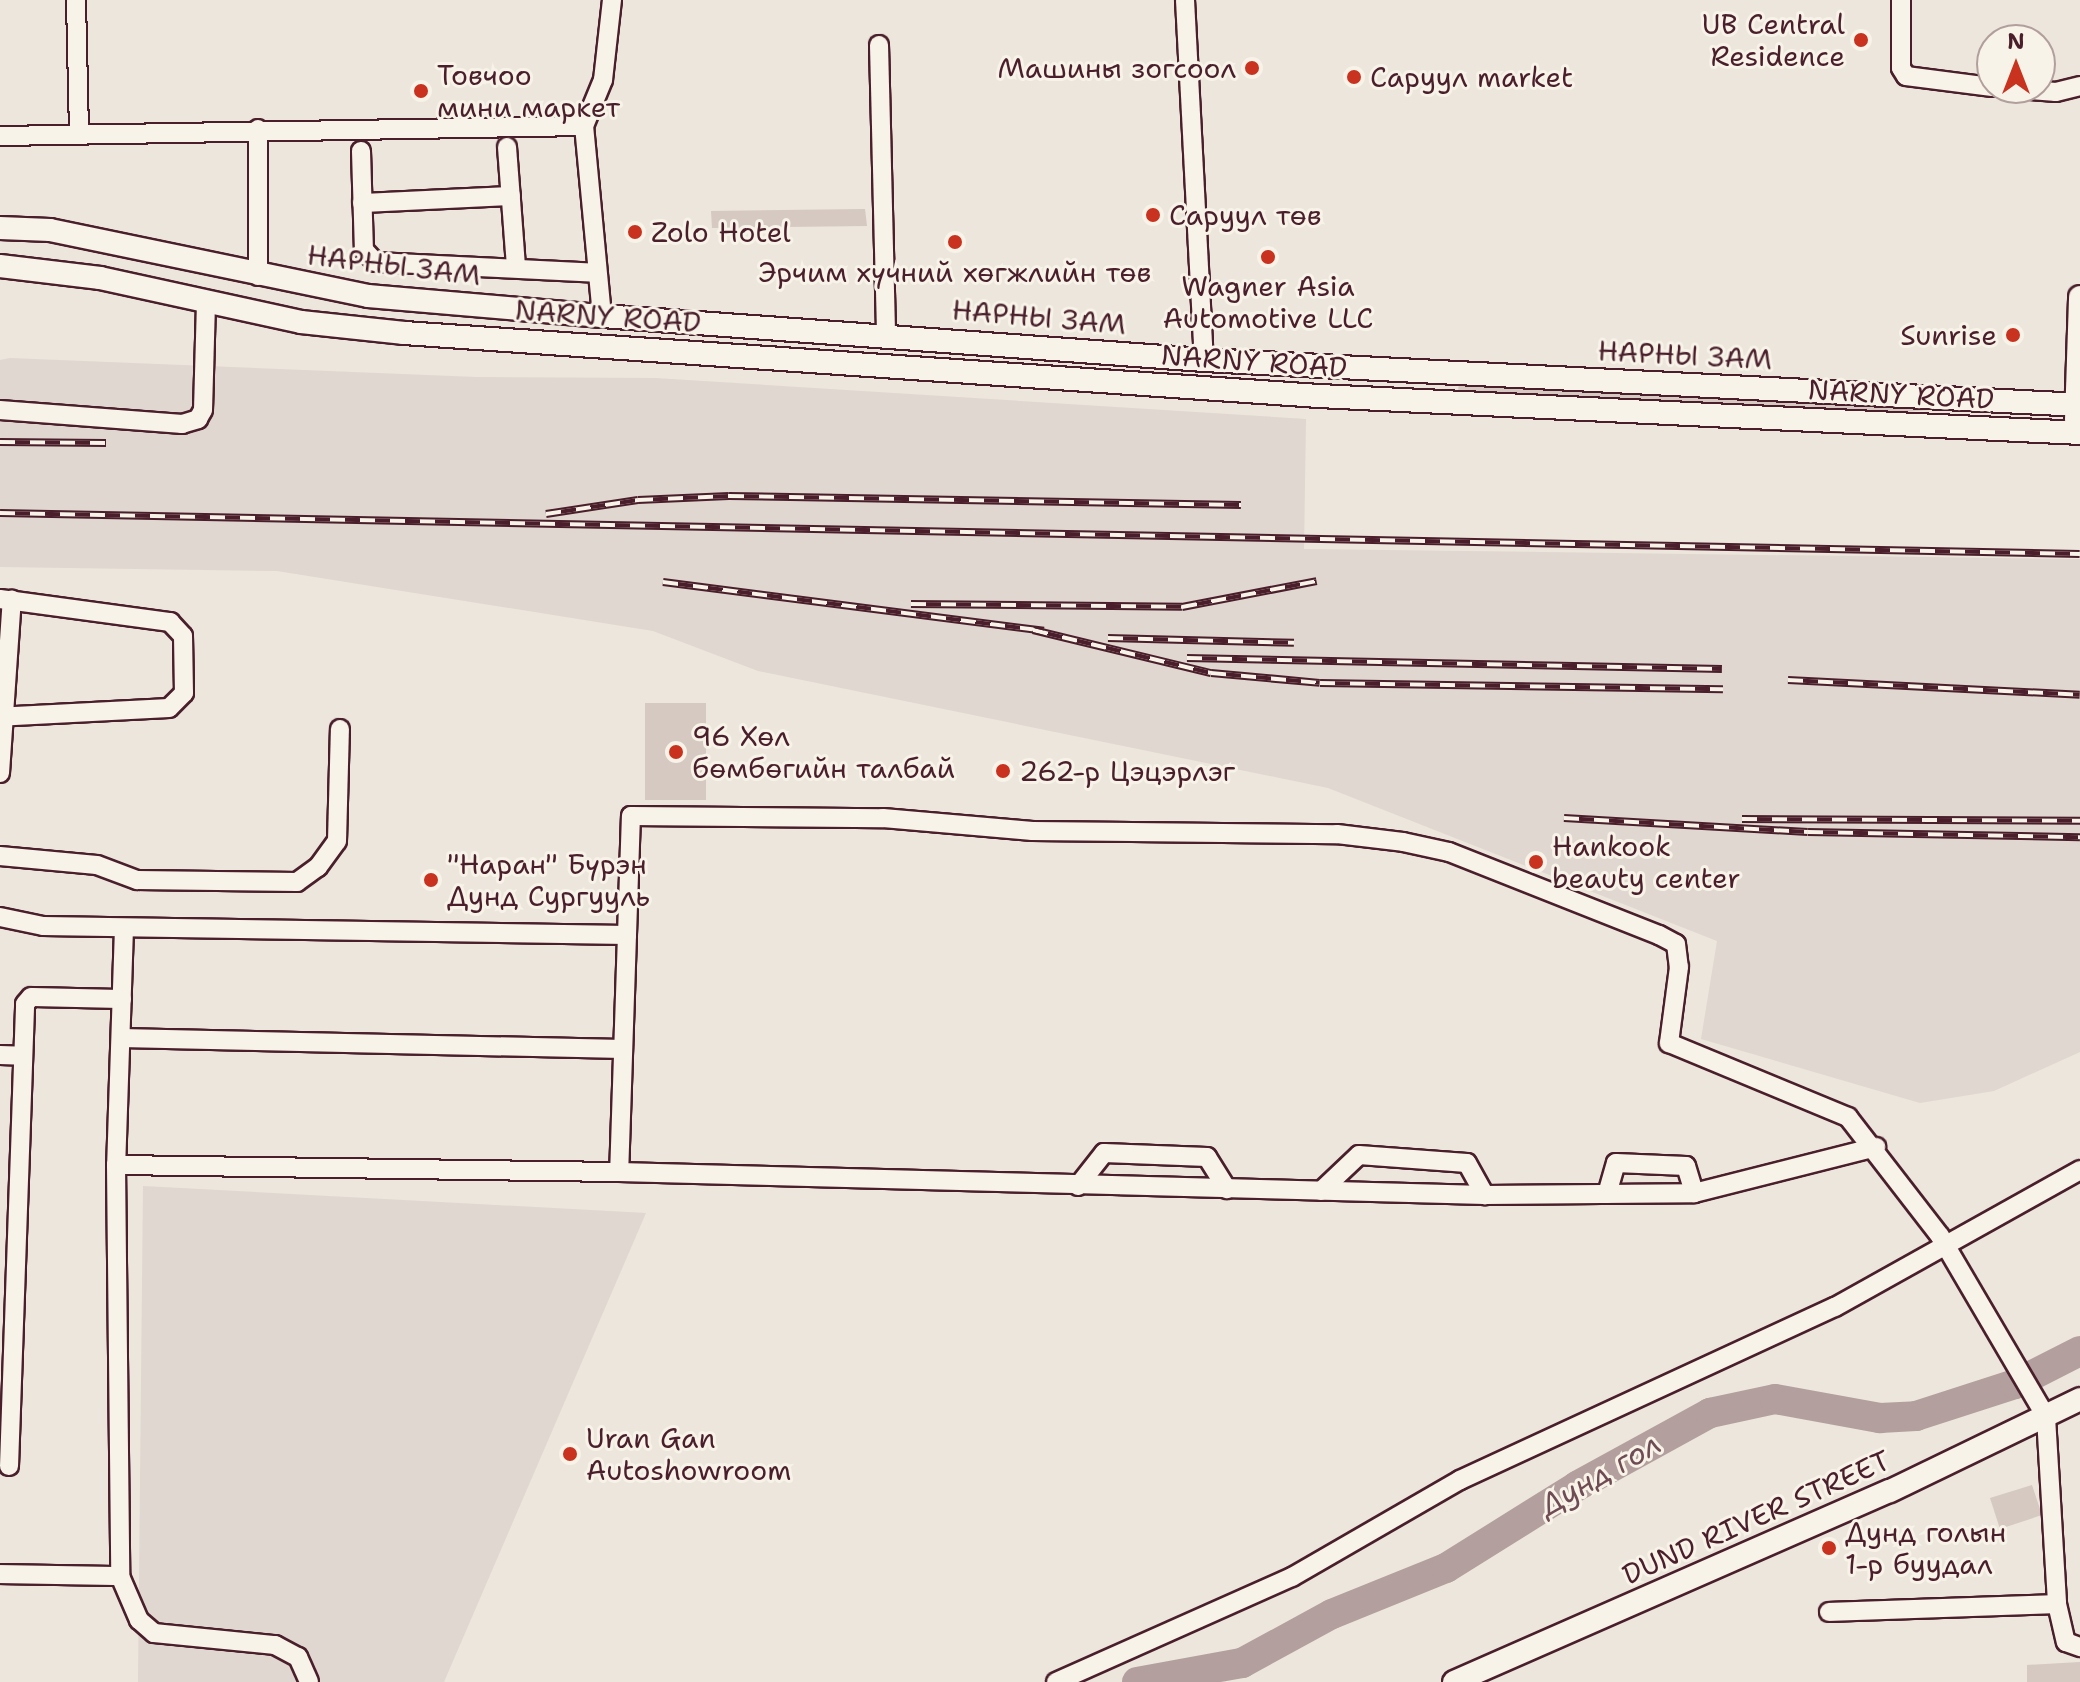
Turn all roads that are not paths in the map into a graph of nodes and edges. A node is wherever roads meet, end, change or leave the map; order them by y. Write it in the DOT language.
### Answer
graph roads {
  1 [pos="76,0"];
  2 [pos="612,0"];
  3 [pos="1185,0"];
  4 [pos="1901,0"];
  5 [pos="879,45"];
  6 [pos="1976,85"];
  7 [pos="2080,86"];
  8 [pos="2056,92"];
  9 [pos="584,126"];
  10 [pos="258,129"];
  11 [pos="79,135"];
  12 [pos="0,136"];
  13 [pos="507,147"];
  14 [pos="361,151"];
  15 [pos="511,196"];
  16 [pos="362,203"];
  17 [pos="0,228"];
  18 [pos="0,266"];
  19 [pos="516,268"];
  20 [pos="597,273"];
  21 [pos="258,276"];
  22 [pos="2080,297"];
  23 [pos="206,301"];
  24 [pos="602,316"];
  25 [pos="682,321"];
  26 [pos="886,335"];
  27 [pos="623,347"];
  28 [pos="1204,360"];
  29 [pos="1435,373"];
  30 [pos="1376,398"];
  31 [pos="2078,405"];
  32 [pos="0,410"];
  33 [pos="2077,433"];
  34 [pos="6,599"];
  35 [pos="2,717"];
  36 [pos="340,729"];
  37 [pos="0,773"];
  38 [pos="0,856"];
  39 [pos="0,917"];
  40 [pos="124,928"];
  41 [pos="627,935"];
  42 [pos="122,999"];
  43 [pos="121,1038"];
  44 [pos="623,1049"];
  45 [pos="0,1055"];
  46 [pos="23,1056"];
  47 [pos="1876,1147"];
  48 [pos="116,1165"];
  49 [pos="2080,1170"];
  50 [pos="619,1172"];
  51 [pos="1078,1186"];
  52 [pos="1227,1189"];
  53 [pos="1321,1191"];
  54 [pos="1694,1193"];
  55 [pos="1607,1194"];
  56 [pos="1485,1195"];
  57 [pos="1946,1247"];
  58 [pos="2080,1399"];
  59 [pos="2046,1417"];
  60 [pos="9,1466"];
  61 [pos="0,1574"];
  62 [pos="120,1576"];
  63 [pos="2057,1604"];
  64 [pos="1829,1612"];
  65 [pos="2080,1647"];
  66 [pos="309,1682"];
  67 [pos="1056,1682"];
  68 [pos="1454,1682"];
  1 -- 11 [label="street"];
  2 -- 9 [label="street"];
  3 -- 28 [label="street"];
  4 -- 6 [label="street"];
  5 -- 26 [label="street"];
  7 -- 8 [label="street"];
  9 -- 10 [label="street"];
  9 -- 20 [label="street"];
  10 -- 11 [label="street"];
  10 -- 21 [label="street"];
  11 -- 12 [label="street"];
  13 -- 15 [label="street"];
  14 -- 16 [label="street"];
  15 -- 16 [label="street"];
  15 -- 19 [label="street"];
  16 -- 19 [label="street"];
  17 -- 21 [label="main road, НАРНЫ ЗАМ"];
  18 -- 23 [label="main road, NARNY ROAD"];
  19 -- 20 [label="street"];
  20 -- 24 [label="street"];
  21 -- 24 [label="main road, НАРНЫ ЗАМ"];
  22 -- 31 [label="main road"];
  23 -- 27 [label="main road, NARNY ROAD"];
  23 -- 32 [label="street"];
  24 -- 25 [label="main road, НАРНЫ ЗАМ"];
  25 -- 26 [label="main road, НАРНЫ ЗАМ"];
  25 -- 27 [label="main road"];
  26 -- 28 [label="main road, НАРНЫ ЗАМ"];
  27 -- 30 [label="main road, NARNY ROAD"];
  28 -- 29 [label="main road, НАРНЫ ЗАМ"];
  29 -- 30 [label="main road"];
  29 -- 31 [label="main road, НАРНЫ ЗАМ"];
  30 -- 33 [label="main road, NARNY ROAD"];
  31 -- 33 [label="main road"];
  34 -- 35 [label="street"];
  34 -- 35 [label="street"];
  35 -- 37 [label="street"];
  36 -- 38 [label="street"];
  39 -- 40 [label="street"];
  40 -- 41 [label="street"];
  40 -- 42 [label="street"];
  41 -- 44 [label="street"];
  41 -- 47 [label="street"];
  42 -- 43 [label="street"];
  42 -- 46 [label="street"];
  43 -- 44 [label="street"];
  43 -- 48 [label="street"];
  44 -- 50 [label="street"];
  45 -- 46 [label="street"];
  46 -- 60 [label="street"];
  47 -- 54 [label="street"];
  47 -- 57 [label="street"];
  48 -- 50 [label="street"];
  48 -- 62 [label="street"];
  49 -- 57 [label="street"];
  50 -- 51 [label="street"];
  51 -- 52 [label="street"];
  51 -- 52 [label="street"];
  52 -- 53 [label="street"];
  53 -- 56 [label="street"];
  53 -- 56 [label="street"];
  54 -- 55 [label="street"];
  54 -- 55 [label="street"];
  55 -- 56 [label="street"];
  57 -- 59 [label="street"];
  57 -- 67 [label="street"];
  58 -- 59 [label="main road, DUND RIVER STREET"];
  59 -- 63 [label="street"];
  59 -- 68 [label="main road, DUND RIVER STREET"];
  61 -- 62 [label="street"];
  62 -- 66 [label="street"];
  63 -- 64 [label="street"];
  63 -- 65 [label="street"];
}
